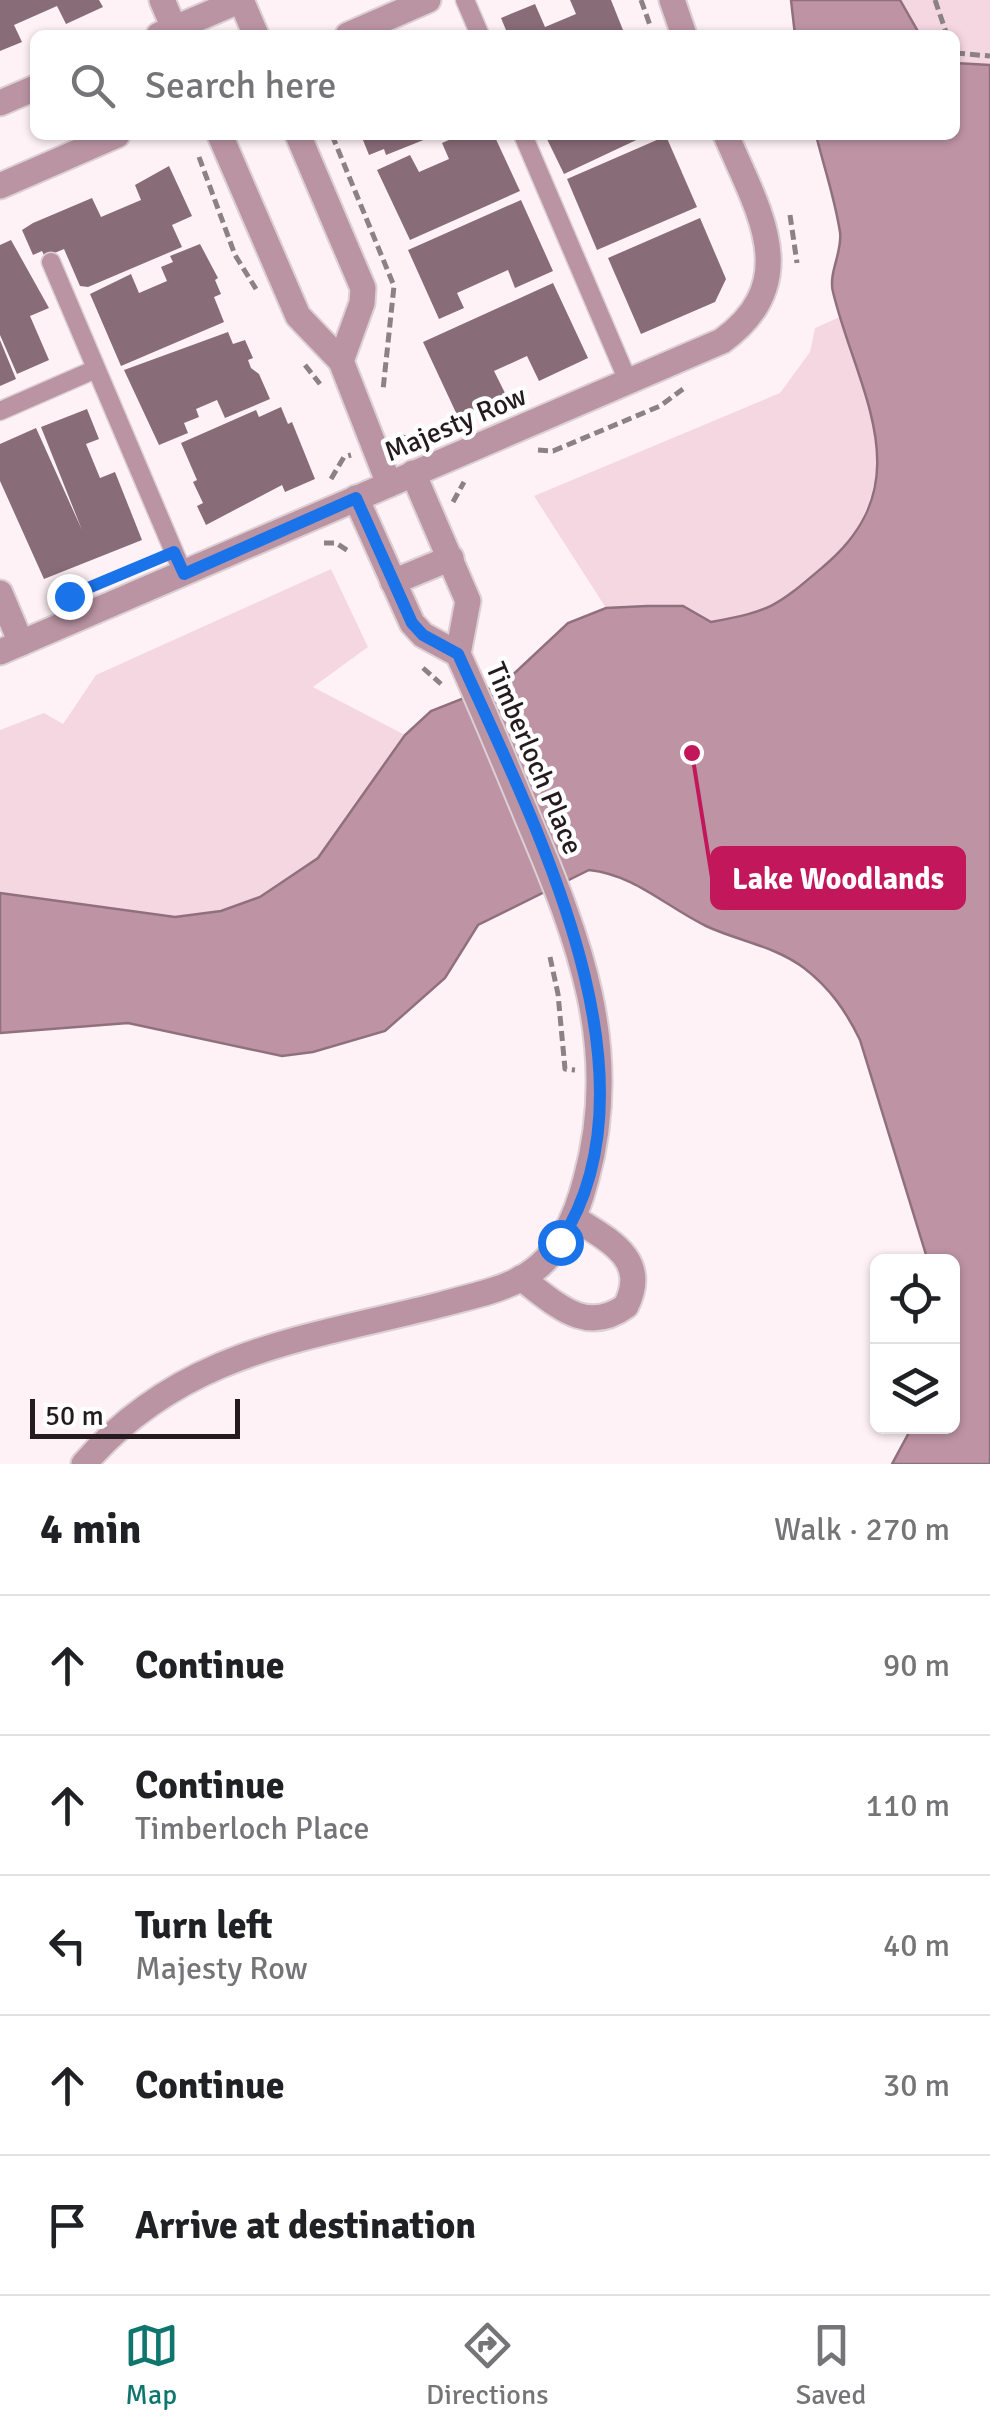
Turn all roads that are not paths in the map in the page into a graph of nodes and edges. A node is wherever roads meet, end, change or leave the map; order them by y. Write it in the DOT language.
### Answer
graph roads {
  1 [pos="162,0"];
  2 [pos="241,0"];
  3 [pos="428,0"];
  4 [pos="466,0"];
  5 [pos="672,0"];
  6 [pos="169,30"];
  7 [pos="176,30"];
  8 [pos="254,30"];
  9 [pos="359,30"];
  10 [pos="478,30"];
  11 [pos="682,30"];
  12 [pos="30,90"];
  13 [pos="0,103"];
  14 [pos="106,140"];
  15 [pos="222,140"];
  16 [pos="300,140"];
  17 [pos="525,140"];
  18 [pos="728,140"];
  19 [pos="0,186"];
  20 [pos="50,262"];
  21 [pos="341,360"];
  22 [pos="96,369"];
  23 [pos="628,381"];
  24 [pos="0,410"];
  25 [pos="413,473"];
  26 [pos="389,484"];
  27 [pos="356,498"];
  28 [pos="450,558"];
  29 [pos="184,574"];
  30 [pos="393,582"];
  31 [pos="0,593"];
  32 [pos="11,648"];
  33 [pos="458,654"];
  34 [pos="574,1218"];
  35 [pos="522,1278"];
  36 [pos="84,1464"];
  1 -- 6 [label="street"];
  2 -- 7 [label="street"];
  2 -- 8 [label="street"];
  3 -- 9 [label="street"];
  4 -- 10 [label="lane"];
  5 -- 11 [label="street"];
  12 -- 13 [label="street"];
  14 -- 19 [label="street"];
  15 -- 21 [label="street"];
  16 -- 21 [label="street"];
  17 -- 23 [label="lane"];
  18 -- 23 [label="street, Majesty Row"];
  20 -- 22 [label="lane"];
  21 -- 26 [label="street"];
  22 -- 24 [label="lane"];
  22 -- 29 [label="lane"];
  23 -- 25 [label="street, Majesty Row"];
  25 -- 26 [label="street, Majesty Row"];
  25 -- 28 [label="street, Timberloch Place"];
  26 -- 27 [label="street, Majesty Row"];
  27 -- 29 [label="street, Majesty Row"];
  27 -- 30 [label="street, Timberloch Place"];
  28 -- 30 [label="street"];
  28 -- 33 [label="street, Timberloch Place"];
  29 -- 32 [label="street, Majesty Row"];
  30 -- 33 [label="street, Timberloch Place"];
  31 -- 32 [label="street"];
  33 -- 34 [label="street, Timberloch Place"];
  34 -- 35 [label="street"];
  34 -- 35 [label="street"];
  35 -- 36 [label="street"];
}
